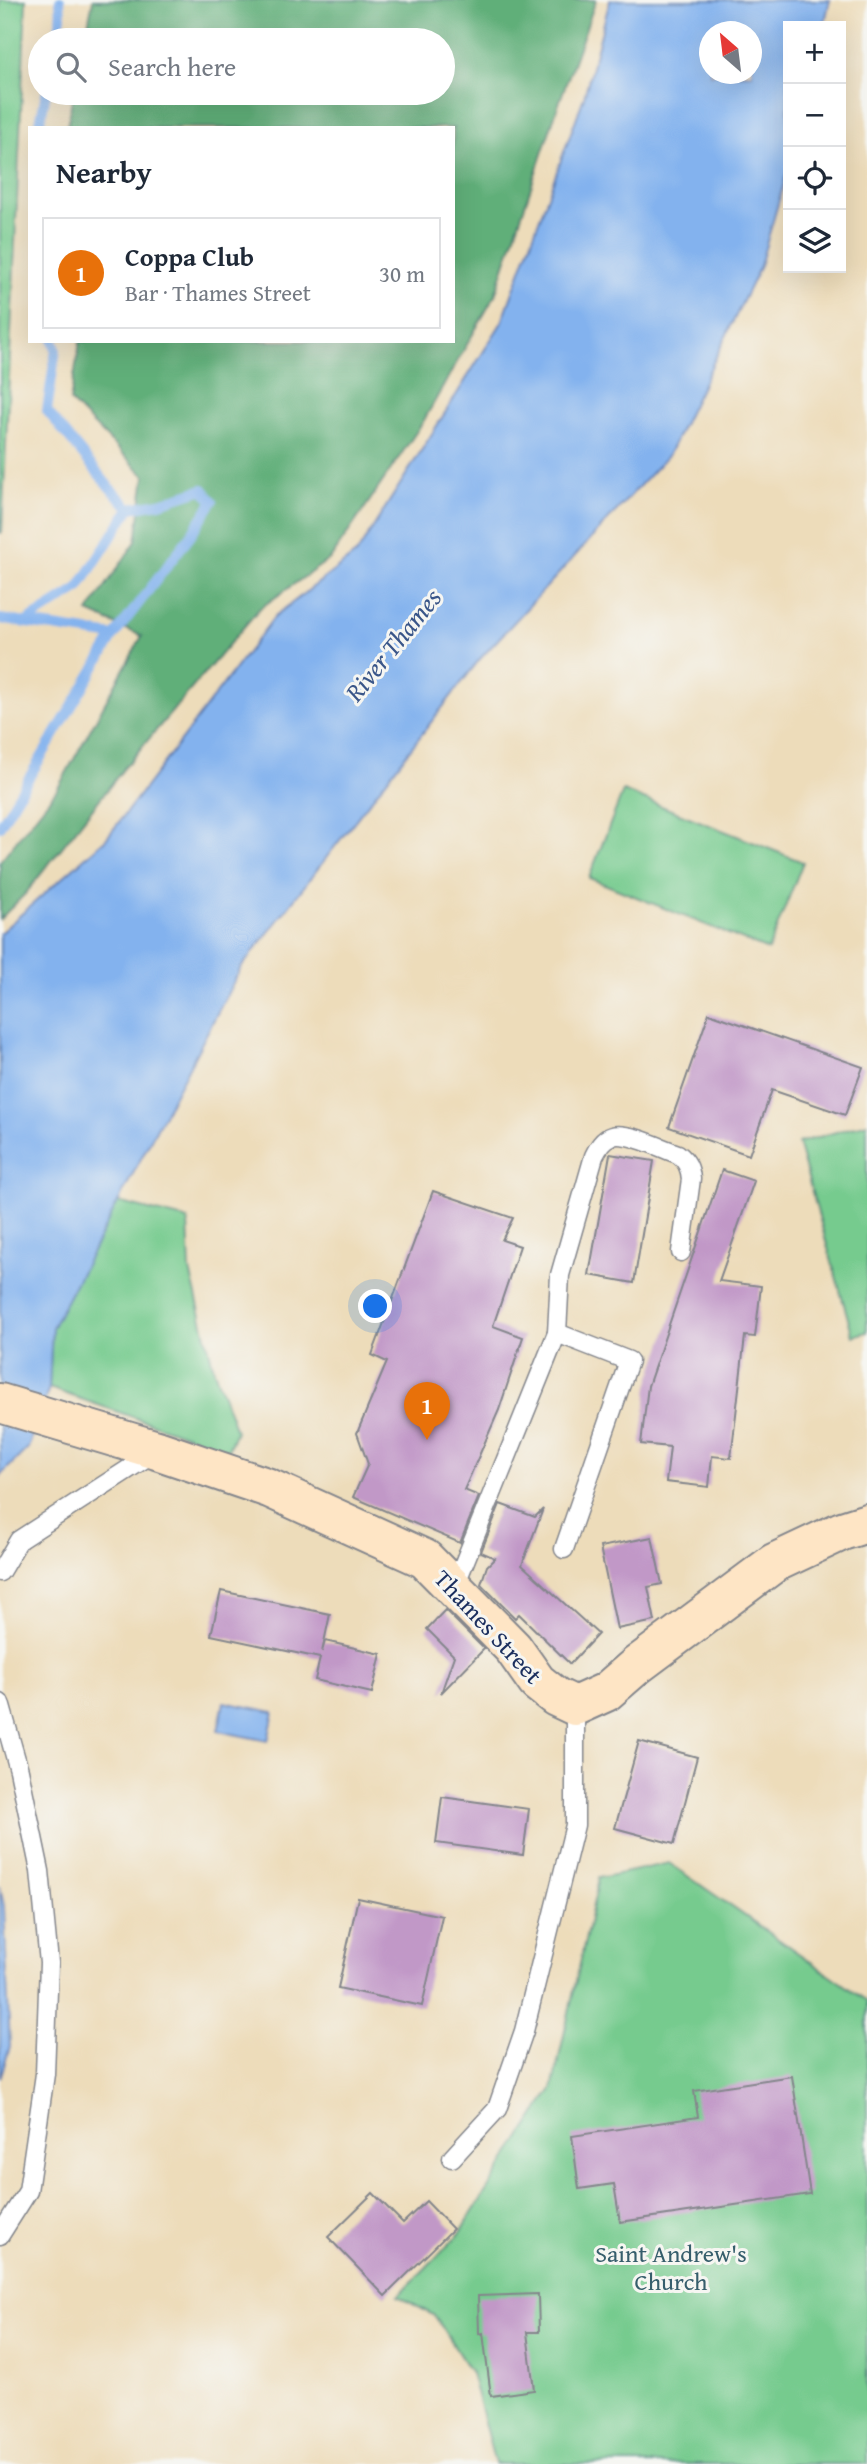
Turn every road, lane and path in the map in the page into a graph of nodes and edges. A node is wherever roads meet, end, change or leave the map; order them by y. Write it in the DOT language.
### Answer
graph roads {
  1 [pos="681,1252"];
  2 [pos="557,1333"];
  3 [pos="0,1403"];
  4 [pos="144,1446"];
  5 [pos="867,1523"];
  6 [pos="564,1549"];
  7 [pos="0,1572"];
  8 [pos="454,1588"];
  9 [pos="0,1703"];
  10 [pos="575,1706"];
  11 [pos="452,2158"];
  12 [pos="0,2235"];
  1 -- 2 [label="lane"];
  2 -- 6 [label="lane"];
  2 -- 8 [label="lane"];
  3 -- 4 [label="main road, Thames Street"];
  4 -- 7 [label="lane"];
  4 -- 8 [label="main road, Thames Street"];
  5 -- 10 [label="main road"];
  8 -- 10 [label="main road, Thames Street"];
  9 -- 12 [label="lane"];
  10 -- 11 [label="lane"];
}
